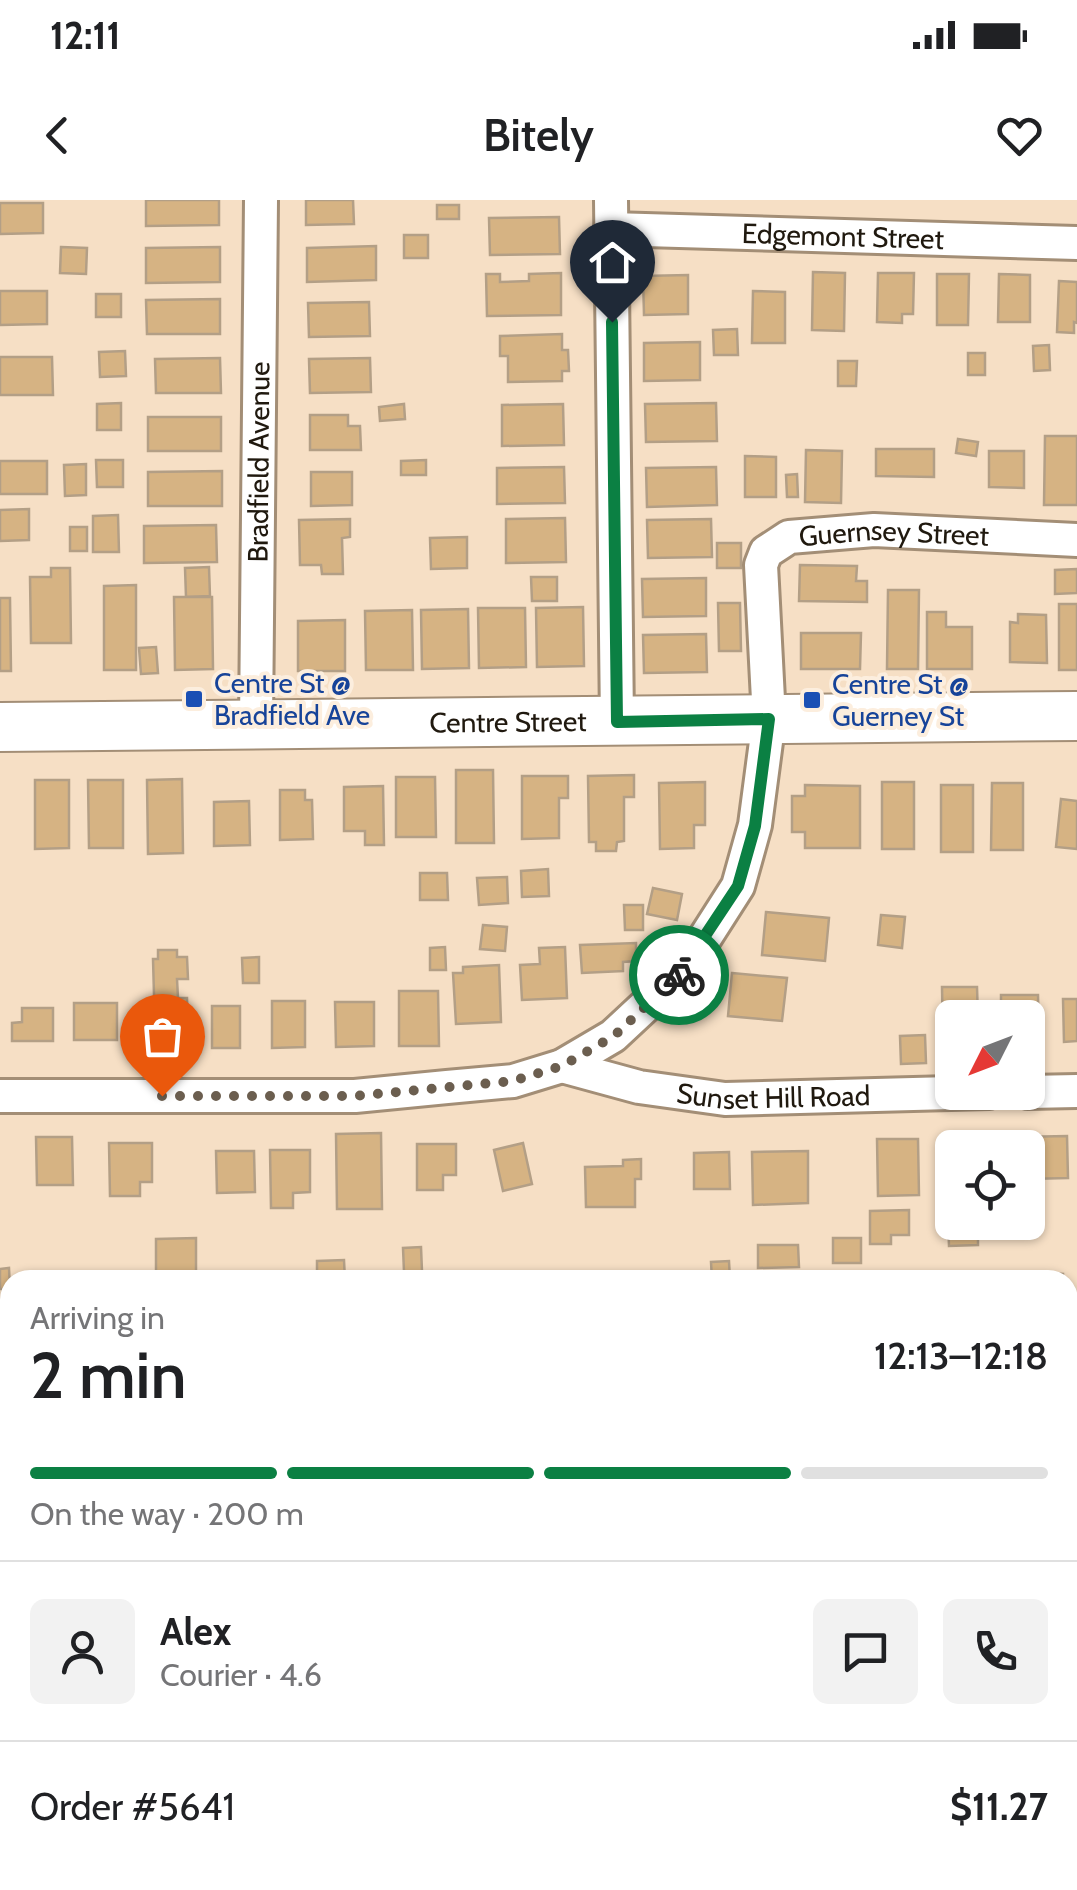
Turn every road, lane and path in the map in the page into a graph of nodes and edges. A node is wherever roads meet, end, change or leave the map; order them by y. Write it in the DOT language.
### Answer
graph roads {
  1 [pos="260,200"];
  2 [pos="611,214"];
  3 [pos="1077,243"];
  4 [pos="1077,540"];
  5 [pos="1077,716"];
  6 [pos="769,719"];
  7 [pos="617,722"];
  8 [pos="256,724"];
  9 [pos="0,728"];
  10 [pos="562,1066"];
  11 [pos="1077,1091"];
  12 [pos="1045,1092"];
  13 [pos="935,1093"];
  14 [pos="0,1096"];
  1 -- 8 [label="street, Bradfield Avenue"];
  2 -- 3 [label="street, Edgemont Street"];
  2 -- 7 [label="street"];
  4 -- 6 [label="street, Guernsey Street"];
  5 -- 6 [label="main road, Centre Street"];
  6 -- 7 [label="main road, Centre Street"];
  6 -- 10 [label="street, Guernsey Street"];
  7 -- 8 [label="main road, Centre Street"];
  8 -- 9 [label="main road, Centre Street"];
  10 -- 13 [label="street, Sunset Hill Road"];
  10 -- 14 [label="street, Guernsey Street"];
  11 -- 12 [label="street"];
}
